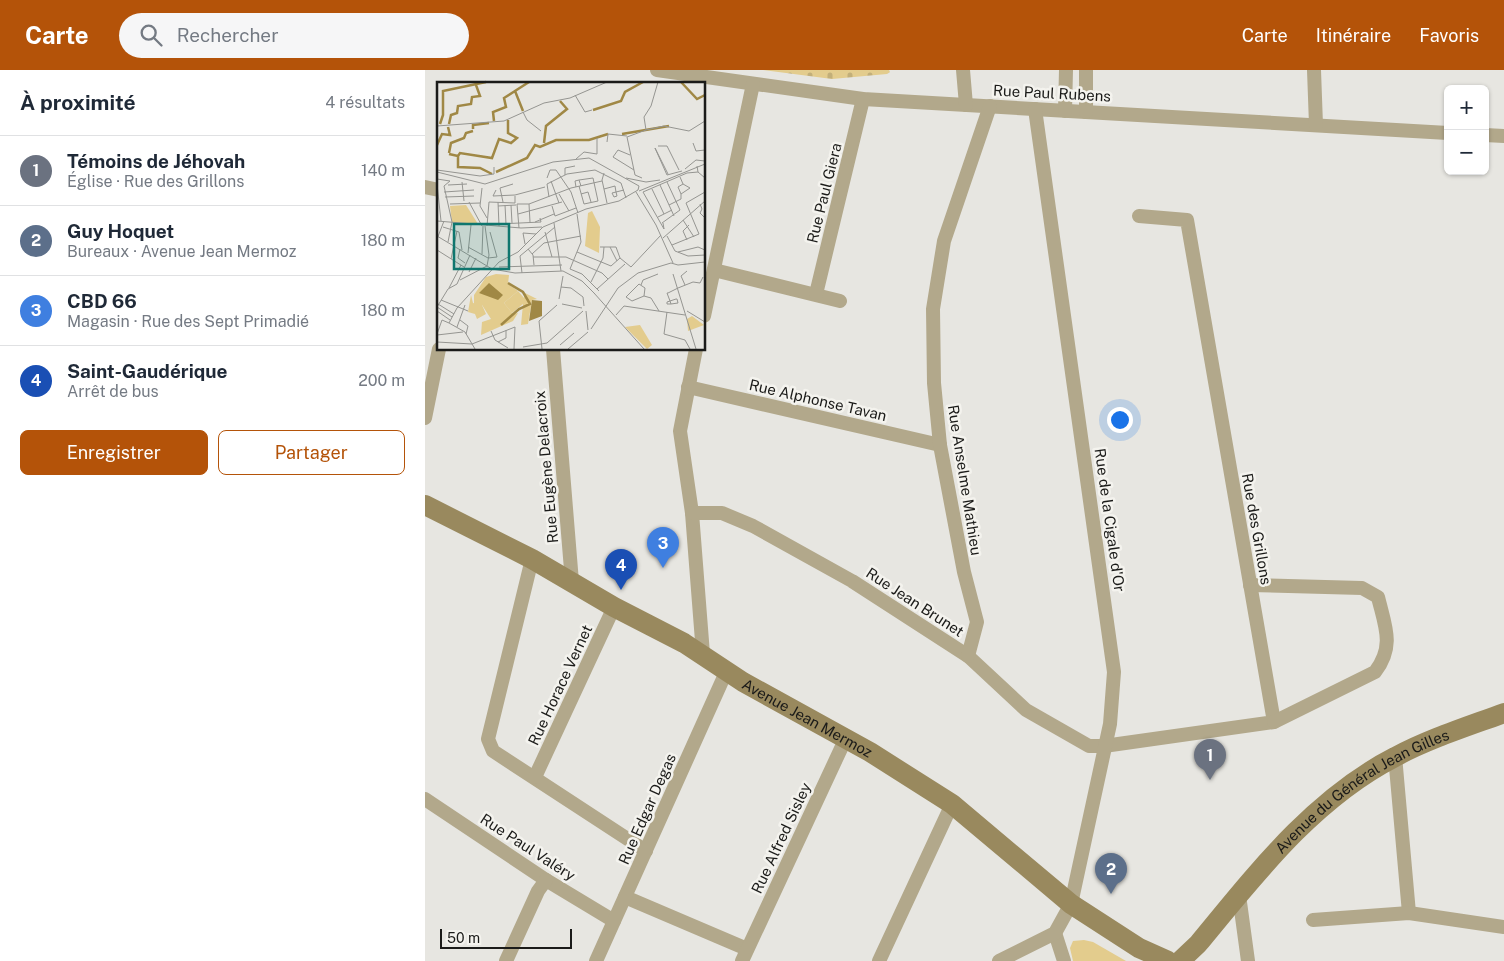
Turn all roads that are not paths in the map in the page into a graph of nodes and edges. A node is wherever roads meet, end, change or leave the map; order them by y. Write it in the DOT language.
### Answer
graph roads {
  1 [pos="657,70"];
  2 [pos="963,70"];
  3 [pos="1066,70"];
  4 [pos="1087,70"];
  5 [pos="1314,70"];
  6 [pos="753,84"];
  7 [pos="863,98"];
  8 [pos="966,105"];
  9 [pos="990,106"];
  10 [pos="1035,109"];
  11 [pos="1065,111"];
  12 [pos="1086,112"];
  13 [pos="1317,125"];
  14 [pos="1444,133"];
  15 [pos="1489,135"];
  16 [pos="1504,136"];
  17 [pos="1139,216"];
  18 [pos="714,270"];
  19 [pos="816,294"];
  20 [pos="840,301"];
  21 [pos="705,311"];
  22 [pos="439,350"];
  23 [pos="553,350"];
  24 [pos="696,350"];
  25 [pos="688,387"];
  26 [pos="425,418"];
  27 [pos="940,445"];
  28 [pos="425,505"];
  29 [pos="693,513"];
  30 [pos="531,559"];
  31 [pos="572,582"];
  32 [pos="1250,585"];
  33 [pos="614,607"];
  34 [pos="703,654"];
  35 [pos="968,656"];
  36 [pos="727,670"];
  37 [pos="1504,713"];
  38 [pos="1274,722"];
  39 [pos="845,740"];
  40 [pos="1104,746"];
  41 [pos="1395,756"];
  42 [pos="535,778"];
  43 [pos="425,799"];
  44 [pos="953,804"];
  45 [pos="645,851"];
  46 [pos="546,880"];
  47 [pos="1239,895"];
  48 [pos="625,897"];
  49 [pos="1071,904"];
  50 [pos="1409,912"];
  51 [pos="614,920"];
  52 [pos="1313,920"];
  53 [pos="1504,927"];
  54 [pos="1055,933"];
  55 [pos="744,955"];
  56 [pos="506,961"];
  57 [pos="596,961"];
  58 [pos="879,961"];
  59 [pos="999,961"];
  60 [pos="1064,961"];
  61 [pos="1168,961"];
  62 [pos="1180,961"];
  63 [pos="1248,961"];
  1 -- 6 [label="street, Rue Paul Rubens"];
  2 -- 8 [label="street"];
  3 -- 11 [label="street"];
  4 -- 12 [label="street"];
  5 -- 13 [label="street"];
  6 -- 7 [label="street, Rue Paul Rubens"];
  6 -- 18 [label="street"];
  7 -- 8 [label="street, Rue Paul Rubens"];
  7 -- 19 [label="street, Rue Paul Giera"];
  8 -- 9 [label="street, Rue Paul Rubens"];
  9 -- 10 [label="street, Rue Paul Rubens"];
  9 -- 27 [label="street, Rue Anselme Mathieu"];
  10 -- 11 [label="street, Rue Paul Rubens"];
  10 -- 40 [label="street, Rue de la Cigale d'Or"];
  11 -- 12 [label="street, Rue Paul Rubens"];
  12 -- 13 [label="street, Rue Paul Rubens"];
  13 -- 14 [label="street, Rue Paul Rubens"];
  15 -- 16 [label="street"];
  17 -- 32 [label="street, Rue des Grillons"];
  18 -- 19 [label="street"];
  18 -- 21 [label="street"];
  19 -- 20 [label="street"];
  22 -- 26 [label="street"];
  23 -- 31 [label="street, Rue Eugène Delacroix"];
  24 -- 25 [label="street"];
  25 -- 27 [label="street, Rue Alphonse Tavan"];
  25 -- 29 [label="street"];
  27 -- 35 [label="street, Rue Anselme Mathieu"];
  28 -- 30 [label="street, Avenue Jean Mermoz"];
  29 -- 34 [label="street"];
  29 -- 35 [label="street, Rue Jean Brunet"];
  30 -- 31 [label="street, Avenue Jean Mermoz"];
  30 -- 42 [label="street"];
  31 -- 33 [label="street, Avenue Jean Mermoz"];
  32 -- 38 [label="street, Rue des Grillons"];
  32 -- 38 [label="street"];
  33 -- 34 [label="street, Avenue Jean Mermoz"];
  33 -- 42 [label="street, Rue Horace Vernet"];
  34 -- 36 [label="street, Avenue Jean Mermoz"];
  35 -- 40 [label="street, Rue Jean Brunet"];
  36 -- 39 [label="street, Avenue Jean Mermoz"];
  36 -- 45 [label="street, Rue Edgar Degas"];
  37 -- 41 [label="street, Avenue du Général Jean Gilles"];
  38 -- 40 [label="street"];
  39 -- 44 [label="street, Avenue Jean Mermoz"];
  39 -- 55 [label="street, Rue Alfred Sisley"];
  40 -- 49 [label="street, Rue de la Cigale d'Or"];
  41 -- 47 [label="street, Avenue du Général Jean Gilles"];
  41 -- 50 [label="street"];
  42 -- 45 [label="street"];
  43 -- 46 [label="street, Rue Paul Valéry"];
  44 -- 49 [label="street, Avenue Jean Mermoz"];
  44 -- 58 [label="street"];
  45 -- 48 [label="street, Rue Edgar Degas"];
  46 -- 51 [label="street, Rue Paul Valéry"];
  46 -- 56 [label="street"];
  47 -- 62 [label="street, Avenue du Général Jean Gilles"];
  47 -- 63 [label="street"];
  48 -- 51 [label="street, Rue Edgar Degas"];
  48 -- 55 [label="street, Rue Alfred Sisley"];
  49 -- 54 [label="street, Rue de la Cigale d'Or"];
  49 -- 61 [label="street, Avenue Jean Mermoz"];
  50 -- 52 [label="street"];
  50 -- 53 [label="street"];
  51 -- 57 [label="street, Rue Edgar Degas"];
  54 -- 59 [label="street"];
  54 -- 60 [label="street"];
}
